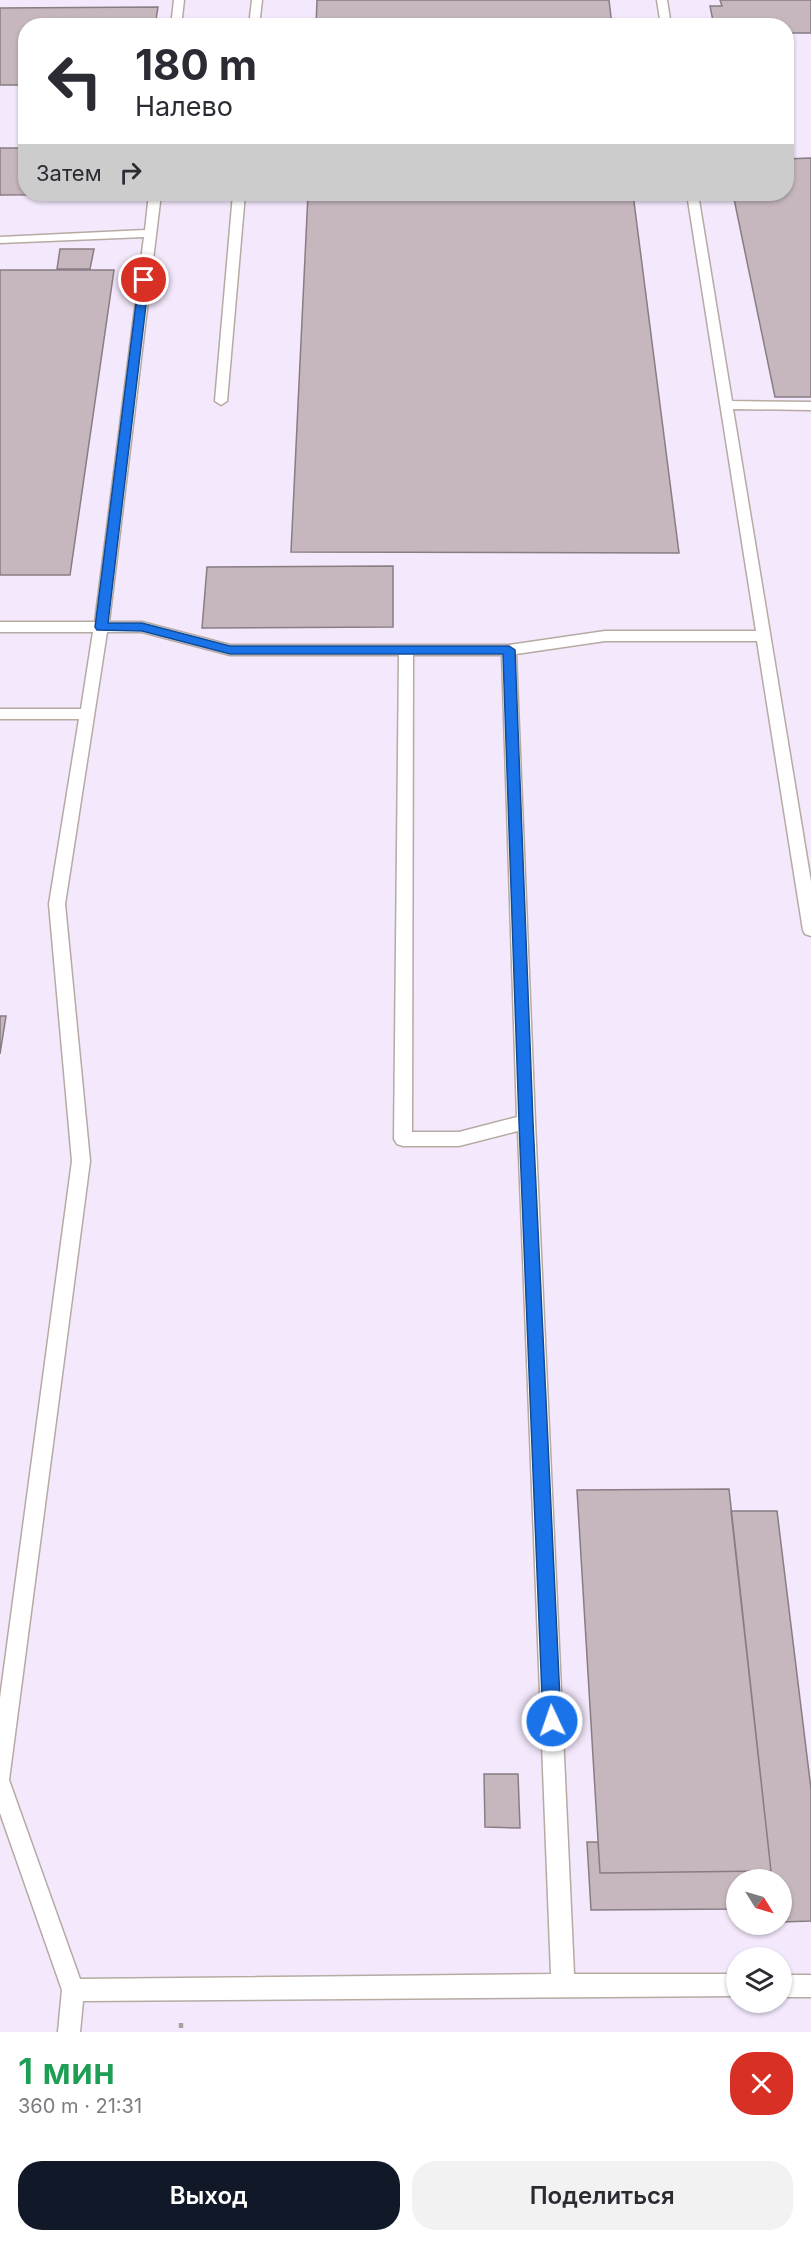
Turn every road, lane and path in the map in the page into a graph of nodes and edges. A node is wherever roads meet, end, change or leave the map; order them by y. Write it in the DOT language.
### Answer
graph roads {
  1 [pos="179,0"];
  2 [pos="256,0"];
  3 [pos="662,0"];
  4 [pos="177,18"];
  5 [pos="255,18"];
  6 [pos="665,18"];
  7 [pos="154,201"];
  8 [pos="239,201"];
  9 [pos="693,201"];
  10 [pos="150,233"];
  11 [pos="0,240"];
  12 [pos="221,401"];
  13 [pos="726,405"];
  14 [pos="811,406"];
  15 [pos="0,627"];
  16 [pos="101,627"];
  17 [pos="763,636"];
  18 [pos="405,650"];
  19 [pos="509,650"];
  20 [pos="0,714"];
  21 [pos="87,714"];
  22 [pos="811,930"];
  23 [pos="526,1122"];
  24 [pos="0,1777"];
  25 [pos="0,1783"];
  26 [pos="563,1984"];
  27 [pos="726,1985"];
  28 [pos="792,1986"];
  29 [pos="811,1986"];
  30 [pos="73,1990"];
  31 [pos="69,2032"];
  1 -- 4 [label="lane"];
  2 -- 5 [label="lane"];
  3 -- 6 [label="lane"];
  7 -- 10 [label="lane"];
  8 -- 12 [label="lane"];
  9 -- 13 [label="lane"];
  10 -- 11 [label="lane"];
  10 -- 16 [label="lane"];
  13 -- 14 [label="lane"];
  13 -- 17 [label="lane"];
  15 -- 16 [label="lane"];
  16 -- 18 [label="lane"];
  16 -- 21 [label="lane"];
  17 -- 19 [label="lane"];
  17 -- 22 [label="lane"];
  18 -- 19 [label="lane"];
  18 -- 23 [label="lane"];
  19 -- 23 [label="lane"];
  20 -- 21 [label="lane"];
  21 -- 24 [label="lane"];
  23 -- 26 [label="lane"];
  25 -- 30 [label="lane"];
  26 -- 27 [label="lane"];
  26 -- 30 [label="lane"];
  28 -- 29 [label="lane"];
  30 -- 31 [label="lane"];
}
